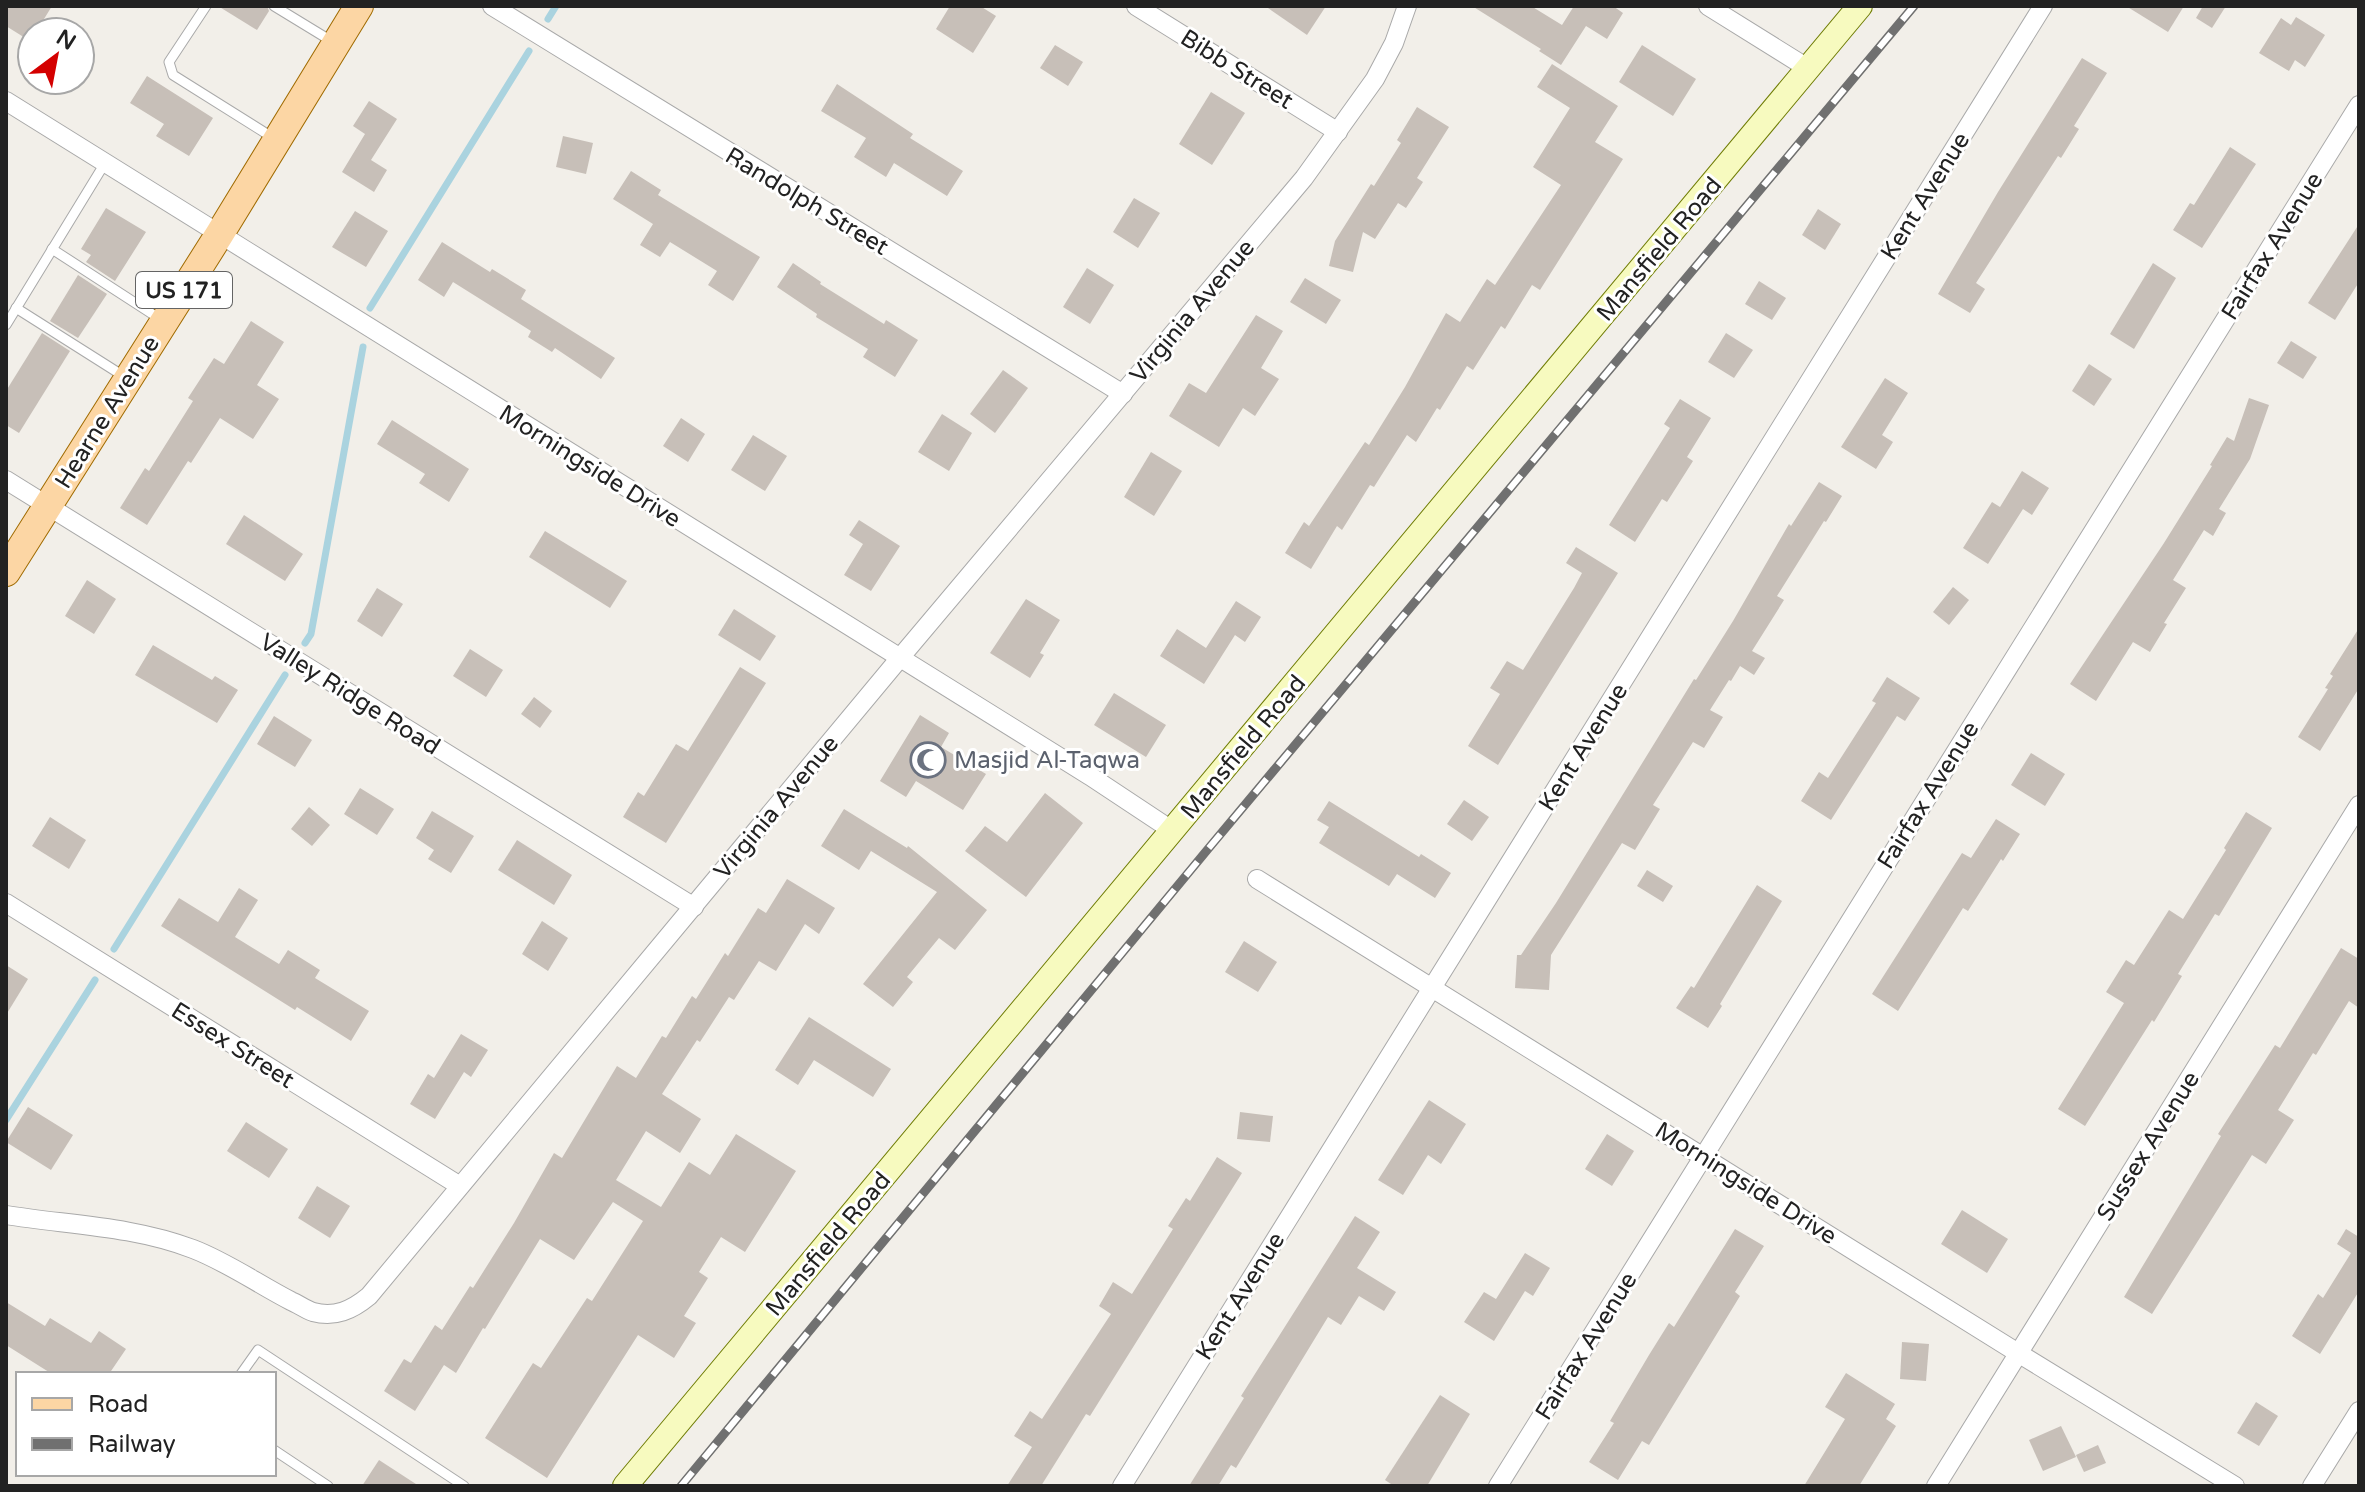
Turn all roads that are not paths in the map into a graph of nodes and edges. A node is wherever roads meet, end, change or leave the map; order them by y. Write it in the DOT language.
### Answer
graph roads {
  1 [pos="206,6"];
  2 [pos="274,6"];
  3 [pos="359,6"];
  4 [pos="492,6"];
  5 [pos="1136,6"];
  6 [pos="1407,6"];
  7 [pos="1708,6"];
  8 [pos="1860,6"];
  9 [pos="2043,6"];
  10 [pos="336,44"];
  11 [pos="1809,69"];
  12 [pos="6,101"];
  13 [pos="2359,105"];
  14 [pos="1338,132"];
  15 [pos="277,141"];
  16 [pos="105,163"];
  17 [pos="219,235"];
  18 [pos="52,249"];
  19 [pos="16,308"];
  20 [pos="164,322"];
  21 [pos="6,325"];
  22 [pos="128,379"];
  23 [pos="1123,394"];
  24 [pos="6,480"];
  25 [pos="48,506"];
  26 [pos="6,572"];
  27 [pos="899,659"];
  28 [pos="2359,805"];
  29 [pos="1173,831"];
  30 [pos="1257,879"];
  31 [pos="6,903"];
  32 [pos="694,907"];
  33 [pos="1432,987"];
  34 [pos="1705,1157"];
  35 [pos="460,1186"];
  36 [pos="6,1215"];
  37 [pos="2018,1353"];
  38 [pos="242,1372"];
  39 [pos="2359,1411"];
  40 [pos="276,1451"];
  41 [pos="328,1486"];
  42 [pos="464,1486"];
  43 [pos="625,1486"];
  44 [pos="1122,1486"];
  45 [pos="1498,1486"];
  46 [pos="1936,1486"];
  47 [pos="2235,1486"];
  48 [pos="2312,1486"];
  1 -- 15 [label="lane"];
  2 -- 10 [label="lane"];
  3 -- 10 [label="main road, Hearne Avenue / US 171"];
  4 -- 23 [label="street, Randolph Street"];
  5 -- 14 [label="street, Bibb Street"];
  6 -- 14 [label="street, Virginia Avenue"];
  7 -- 11 [label="street"];
  8 -- 11 [label="main road, Mansfield Road"];
  9 -- 33 [label="street, Kent Avenue"];
  10 -- 15 [label="main road, Hearne Avenue / US 171"];
  11 -- 29 [label="main road, Mansfield Road"];
  12 -- 16 [label="street, Morningside Drive"];
  13 -- 34 [label="street, Fairfax Avenue"];
  14 -- 23 [label="street, Virginia Avenue"];
  15 -- 17 [label="main road, Hearne Avenue / US 171"];
  16 -- 17 [label="street, Morningside Drive"];
  16 -- 18 [label="lane"];
  17 -- 20 [label="main road, Hearne Avenue / US 171"];
  17 -- 27 [label="street, Morningside Drive"];
  18 -- 19 [label="lane"];
  18 -- 20 [label="lane"];
  19 -- 21 [label="lane"];
  19 -- 22 [label="lane"];
  20 -- 22 [label="main road, Hearne Avenue / US 171"];
  22 -- 25 [label="main road, Hearne Avenue / US 171"];
  23 -- 27 [label="street, Virginia Avenue"];
  24 -- 25 [label="street, Valley Ridge Road"];
  25 -- 26 [label="main road, Hearne Avenue / US 171"];
  25 -- 32 [label="street, Valley Ridge Road"];
  27 -- 29 [label="street, Morningside Drive"];
  27 -- 32 [label="street, Virginia Avenue"];
  28 -- 37 [label="street, Sussex Avenue"];
  29 -- 43 [label="main road, Mansfield Road"];
  30 -- 33 [label="street, Morningside Drive"];
  31 -- 35 [label="street, Essex Street"];
  32 -- 35 [label="street, Virginia Avenue"];
  33 -- 34 [label="street, Morningside Drive"];
  33 -- 44 [label="street, Kent Avenue"];
  34 -- 37 [label="street, Morningside Drive"];
  34 -- 45 [label="street, Fairfax Avenue"];
  35 -- 36 [label="street, Virginia Avenue"];
  37 -- 46 [label="street, Sussex Avenue"];
  37 -- 47 [label="street, Morningside Drive"];
  38 -- 42 [label="lane"];
  39 -- 48 [label="street"];
  40 -- 41 [label="lane"];
}
